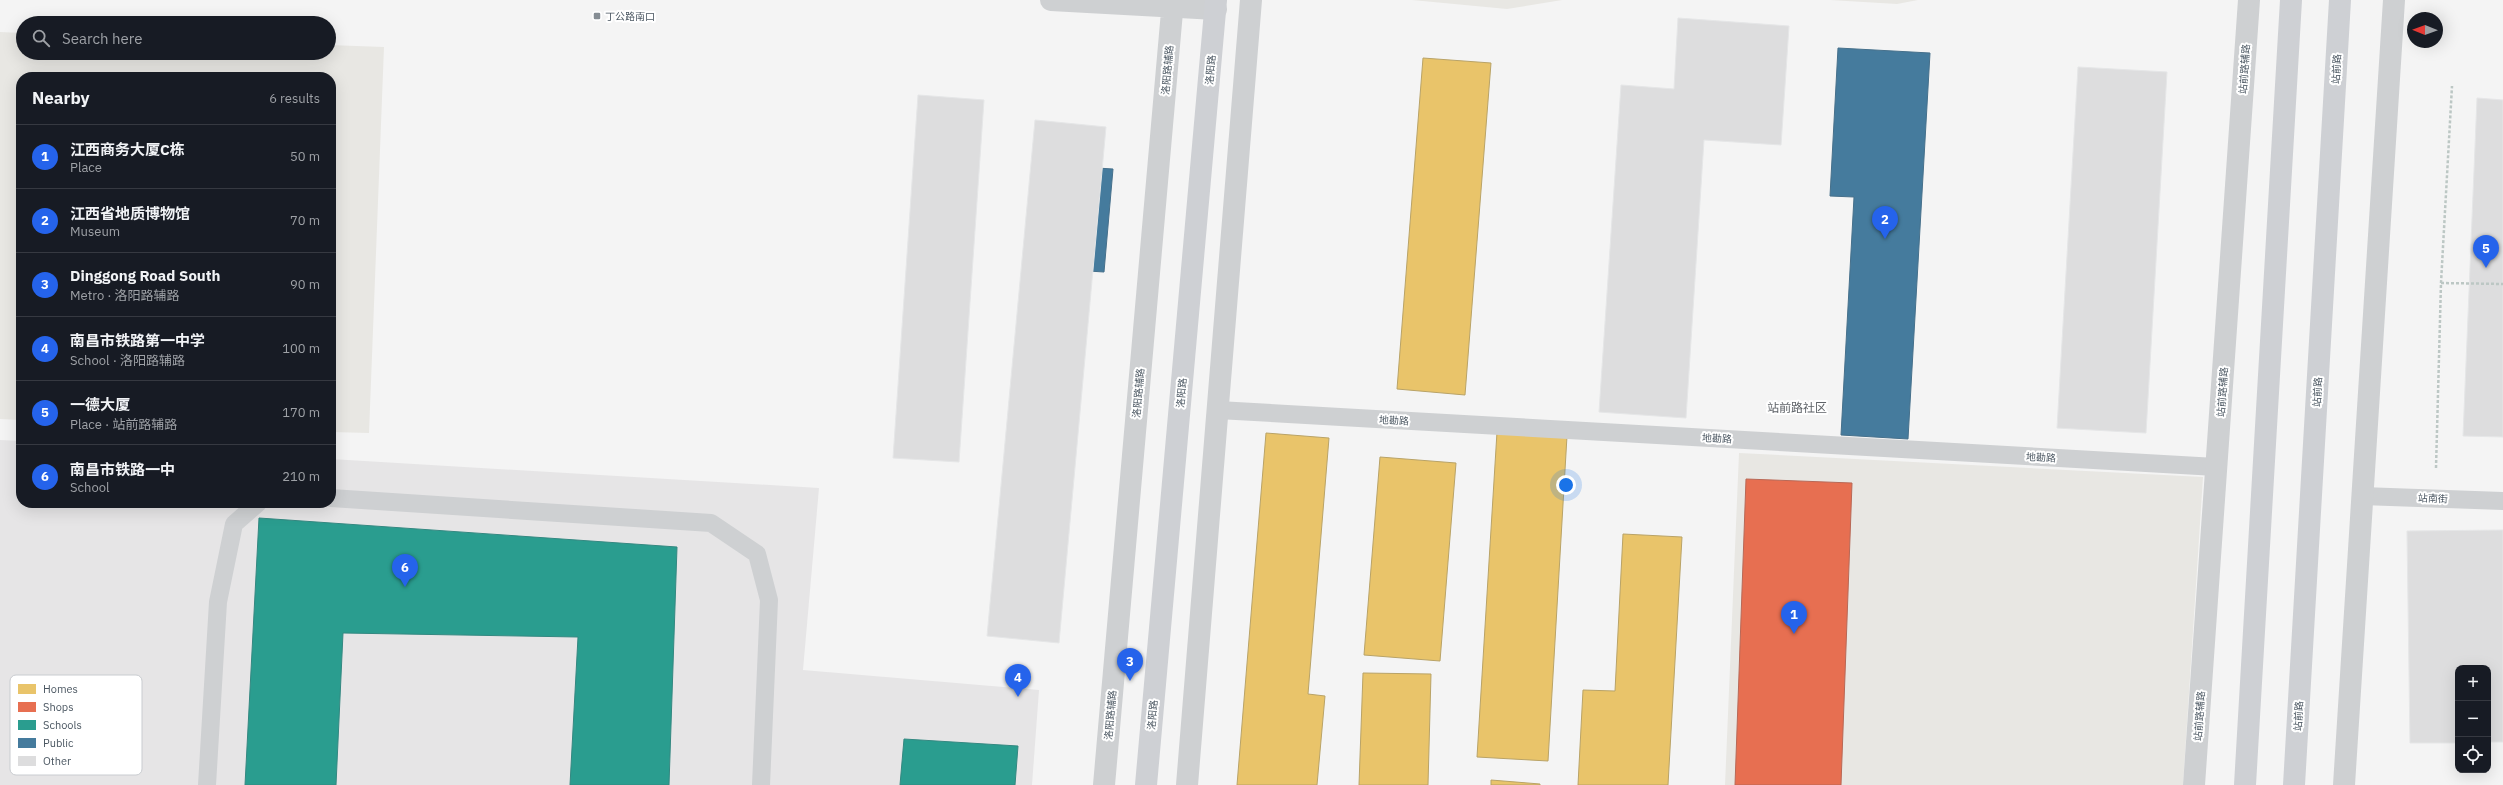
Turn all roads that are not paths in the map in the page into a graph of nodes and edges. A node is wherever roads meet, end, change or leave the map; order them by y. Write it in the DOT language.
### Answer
graph roads {
  1 [pos="1051,0"];
  2 [pos="1252,0"];
  3 [pos="2249,0"];
  4 [pos="2291,0"];
  5 [pos="2340,0"];
  6 [pos="2394,0"];
  7 [pos="1173,3"];
  8 [pos="1216,4"];
  9 [pos="1218,410"];
  10 [pos="2216,467"];
  11 [pos="2362,496"];
  12 [pos="336,498"];
  13 [pos="2503,501"];
  14 [pos="252,508"];
  15 [pos="207,785"];
  16 [pos="761,785"];
  17 [pos="1104,785"];
  18 [pos="1146,785"];
  19 [pos="1187,785"];
  20 [pos="2194,785"];
  21 [pos="2245,785"];
  22 [pos="2294,785"];
  23 [pos="2344,785"];
  1 -- 7 [label="street"];
  2 -- 9 [label="street"];
  3 -- 10 [label="street, 站前路辅路"];
  4 -- 21 [label="main road"];
  5 -- 22 [label="main road, 站前路"];
  6 -- 11 [label="street"];
  7 -- 8 [label="street"];
  7 -- 17 [label="street, 洛阳路辅路"];
  8 -- 18 [label="main road, 洛阳路"];
  9 -- 10 [label="lane, 地勘路"];
  9 -- 19 [label="street"];
  10 -- 20 [label="street, 站前路辅路"];
  11 -- 13 [label="lane, 站南街"];
  11 -- 23 [label="street"];
  12 -- 16 [label="lane"];
  14 -- 15 [label="lane"];
}
